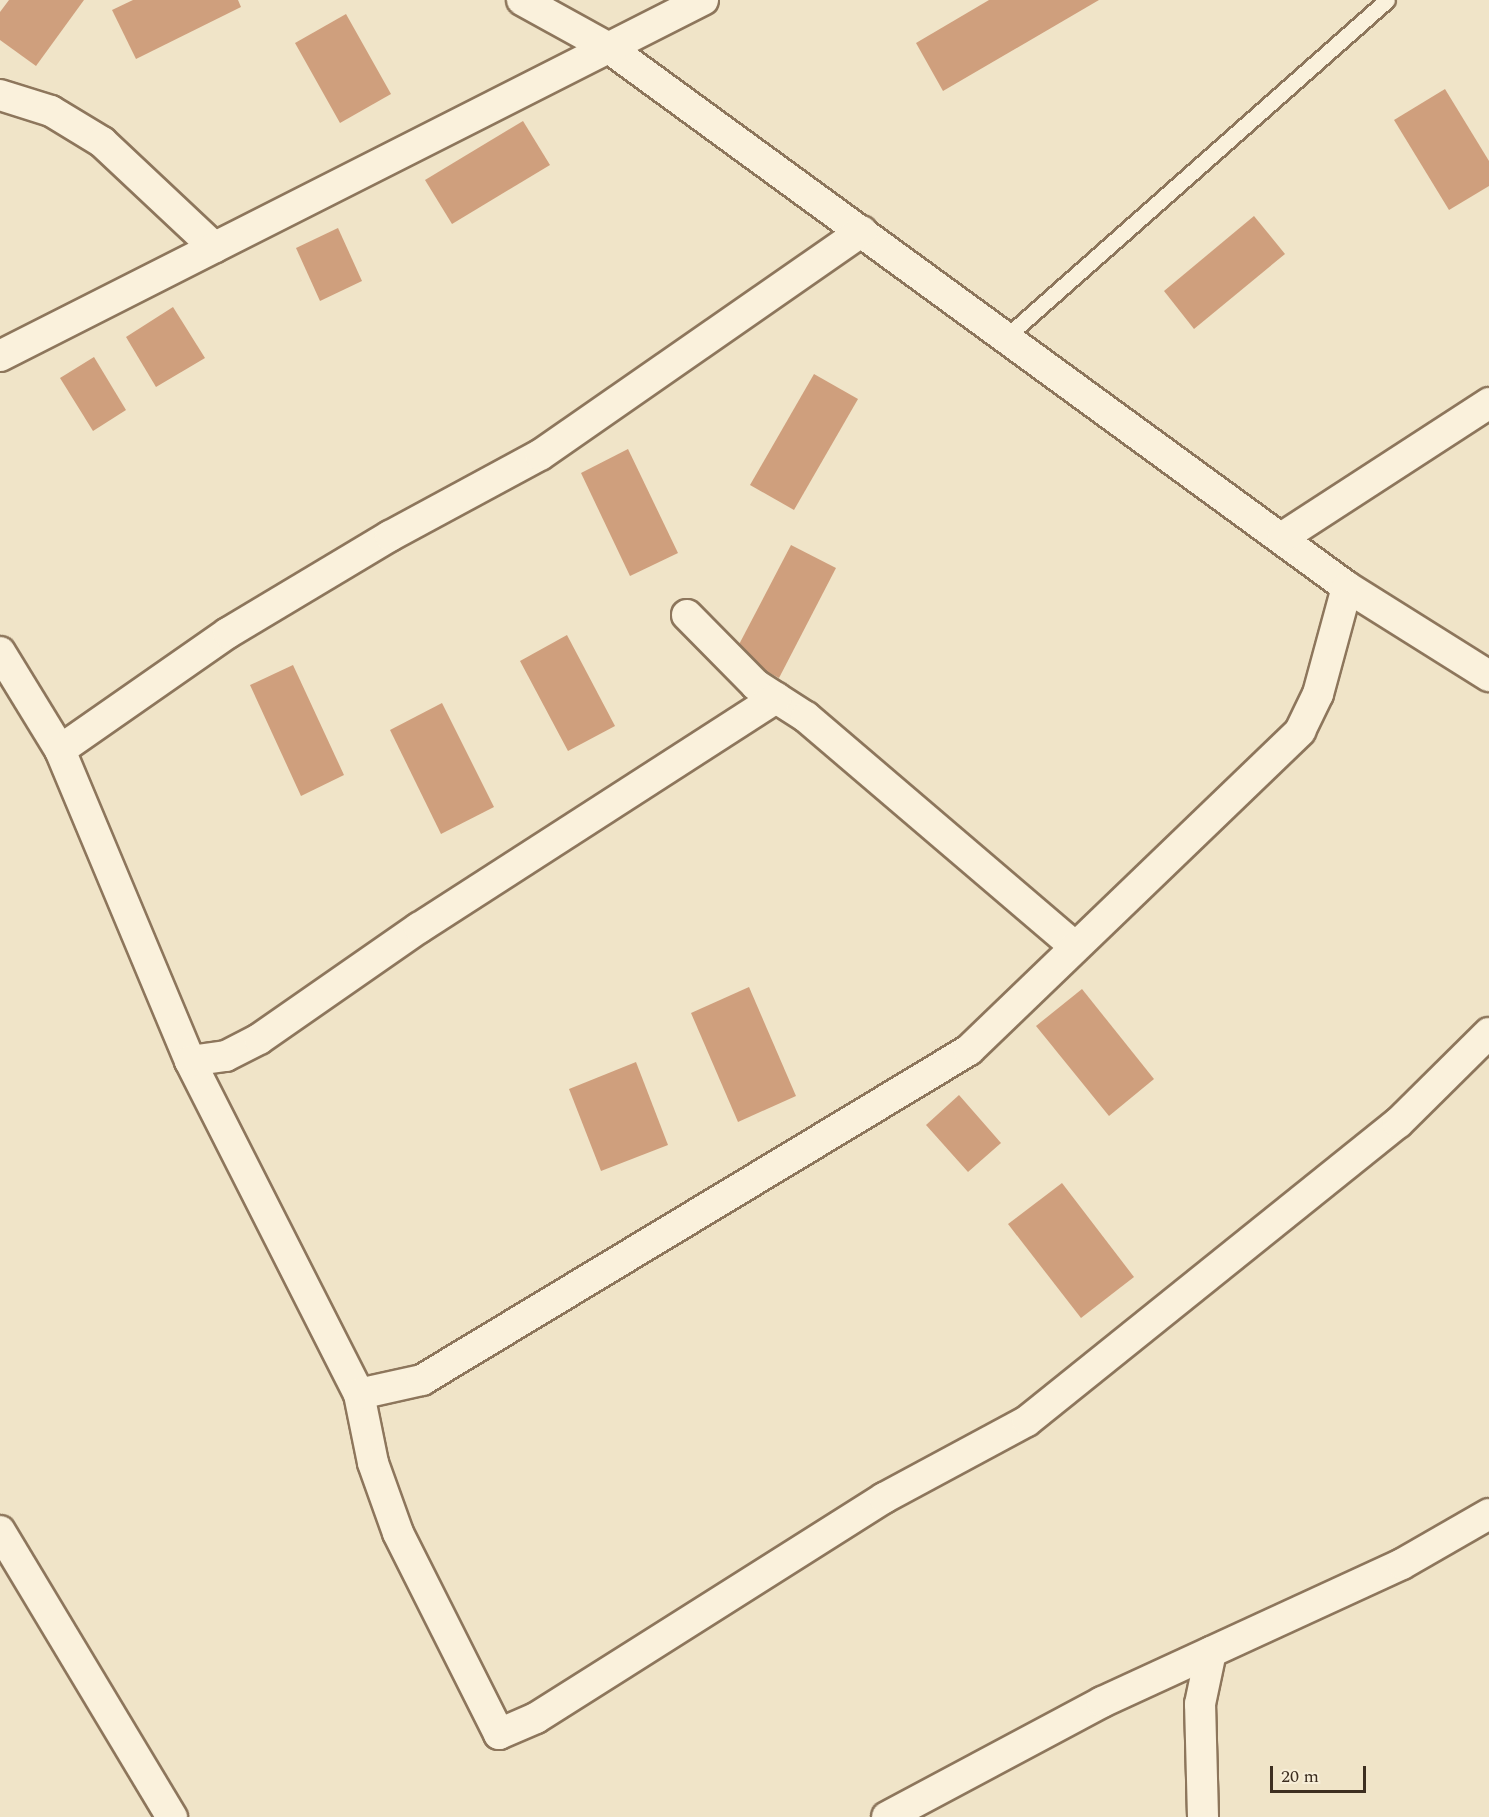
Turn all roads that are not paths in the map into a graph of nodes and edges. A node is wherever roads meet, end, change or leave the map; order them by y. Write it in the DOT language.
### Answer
graph roads {
  1 [pos="522,0"];
  2 [pos="703,0"];
  3 [pos="1387,0"];
  4 [pos="609,48"];
  5 [pos="0,95"];
  6 [pos="861,231"];
  7 [pos="214,247"];
  8 [pos="1007,336"];
  9 [pos="0,356"];
  10 [pos="1489,403"];
  11 [pos="1283,537"];
  12 [pos="1347,587"];
  13 [pos="687,615"];
  14 [pos="0,652"];
  15 [pos="1489,676"];
  16 [pos="776,698"];
  17 [pos="60,750"];
  18 [pos="1075,947"];
  19 [pos="1489,1033"];
  20 [pos="190,1061"];
  21 [pos="359,1394"];
  22 [pos="1489,1514"];
  23 [pos="0,1532"];
  24 [pos="1211,1652"];
  25 [pos="172,1817"];
  26 [pos="887,1817"];
  27 [pos="1203,1817"];
  1 -- 4 [label="street"];
  2 -- 4 [label="street"];
  3 -- 8 [label="lane"];
  4 -- 6 [label="street"];
  4 -- 7 [label="street"];
  5 -- 7 [label="street"];
  6 -- 8 [label="street"];
  6 -- 17 [label="street"];
  7 -- 9 [label="street"];
  8 -- 11 [label="street"];
  10 -- 11 [label="street"];
  11 -- 12 [label="street"];
  12 -- 15 [label="street"];
  12 -- 18 [label="street"];
  13 -- 16 [label="street"];
  14 -- 17 [label="street"];
  16 -- 18 [label="street"];
  16 -- 20 [label="street"];
  17 -- 20 [label="street"];
  18 -- 21 [label="street"];
  19 -- 21 [label="street"];
  20 -- 21 [label="street"];
  22 -- 24 [label="street"];
  23 -- 25 [label="street"];
  24 -- 26 [label="street"];
  24 -- 27 [label="street"];
}
